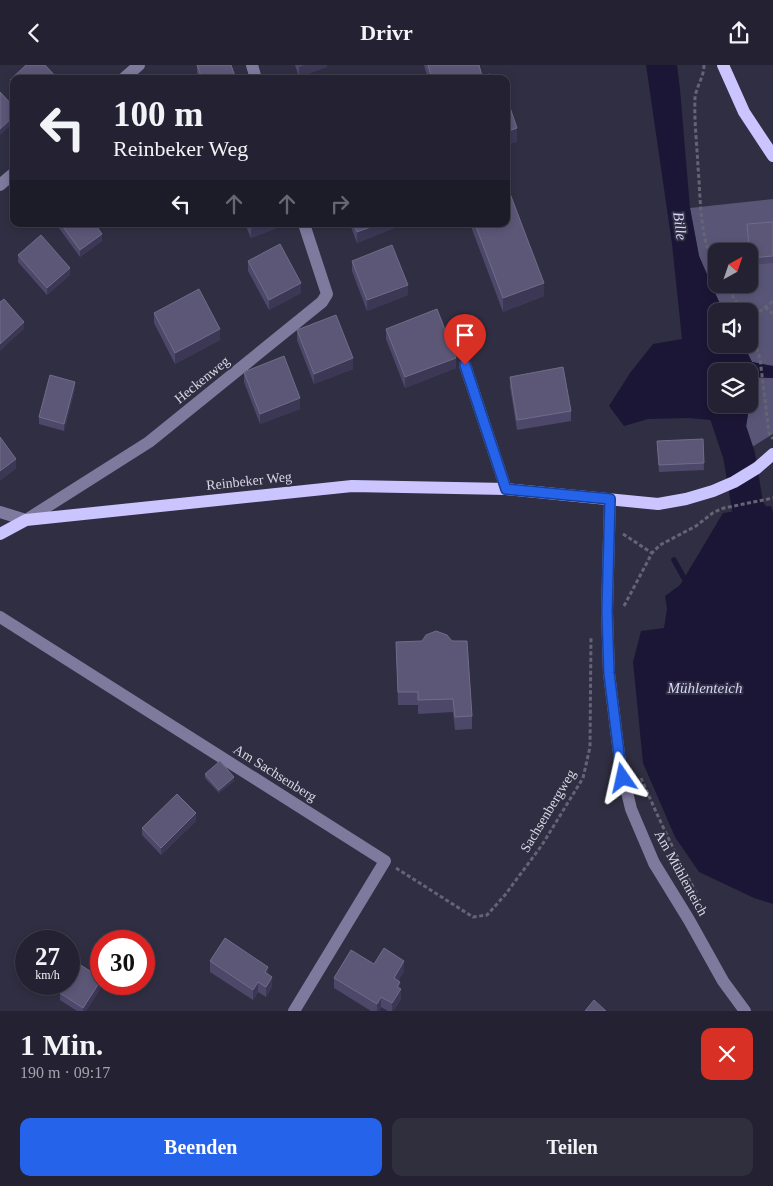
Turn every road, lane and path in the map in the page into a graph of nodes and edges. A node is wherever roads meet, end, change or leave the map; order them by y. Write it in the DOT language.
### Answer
graph roads {
  1 [pos="139,65"];
  2 [pos="704,65"];
  3 [pos="723,65"];
  4 [pos="128,75"];
  5 [pos="773,156"];
  6 [pos="10,176"];
  7 [pos="0,185"];
  8 [pos="305,227"];
  9 [pos="708,247"];
  10 [pos="773,301"];
  11 [pos="765,307"];
  12 [pos="758,314"];
  13 [pos="773,315"];
  14 [pos="758,352"];
  15 [pos="465,365"];
  16 [pos="773,439"];
  17 [pos="773,454"];
  18 [pos="506,489"];
  19 [pos="773,498"];
  20 [pos="610,499"];
  21 [pos="0,512"];
  22 [pos="26,520"];
  23 [pos="0,534"];
  24 [pos="623,606"];
  25 [pos="0,617"];
  26 [pos="591,629"];
  27 [pos="638,770"];
  28 [pos="385,861"];
  29 [pos="689,920"];
  30 [pos="294,1011"];
  31 [pos="745,1011"];
  1 -- 4 [label="street"];
  2 -- 9 [label="path"];
  3 -- 5 [label="main road"];
  6 -- 7 [label="street"];
  8 -- 22 [label="street, Heckenweg"];
  10 -- 11 [label="path"];
  11 -- 12 [label="path"];
  11 -- 13 [label="path"];
  14 -- 16 [label="path"];
  15 -- 18 [label="street"];
  17 -- 20 [label="main road, Reinbeker Weg"];
  18 -- 20 [label="main road, Reinbeker Weg"];
  18 -- 22 [label="main road, Reinbeker Weg"];
  19 -- 24 [label="path"];
  20 -- 29 [label="street, Am Mühlenteich"];
  21 -- 22 [label="street"];
  22 -- 23 [label="main road, Reinbeker Weg"];
  25 -- 28 [label="street, Am Sachsenberg"];
  26 -- 28 [label="path, Sachsenbergweg"];
  27 -- 29 [label="path"];
  28 -- 30 [label="street"];
  29 -- 31 [label="street, Am Mühlenteich"];
}
